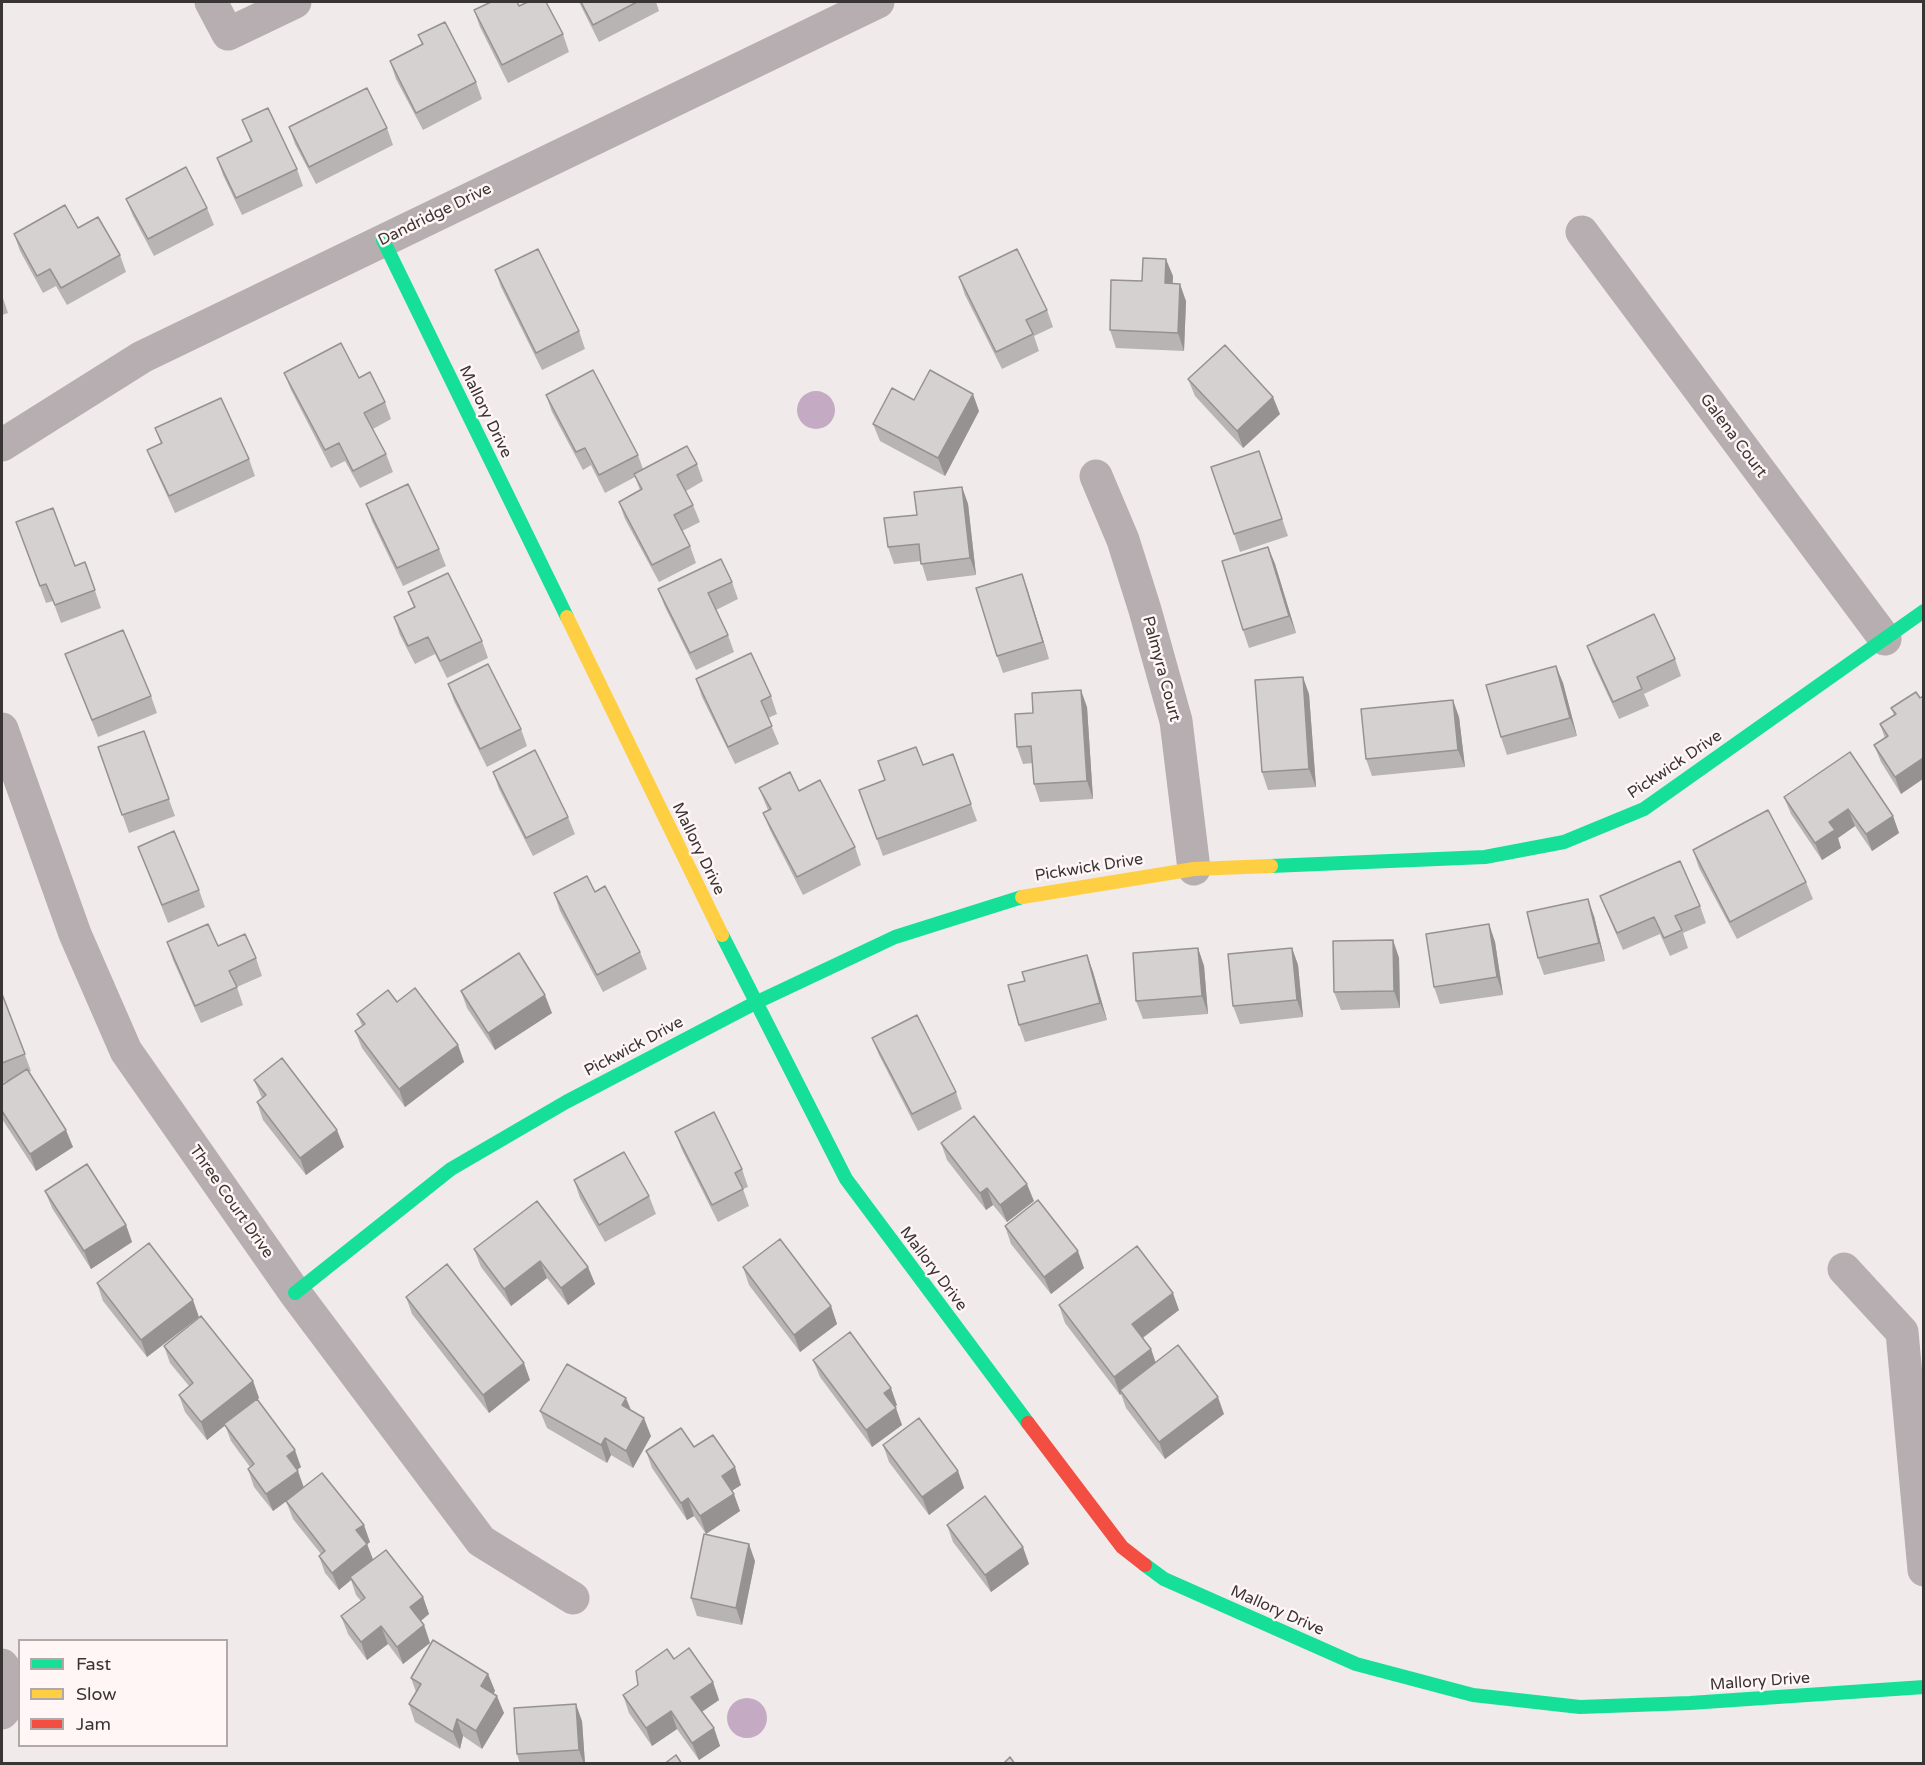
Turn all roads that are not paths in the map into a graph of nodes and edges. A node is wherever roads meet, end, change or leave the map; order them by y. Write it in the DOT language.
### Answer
graph roads {
  1 [pos="211,2"];
  2 [pos="295,2"];
  3 [pos="878,2"];
  4 [pos="1582,232"];
  5 [pos="383,240"];
  6 [pos="2,445"];
  7 [pos="1096,476"];
  8 [pos="1923,611"];
  9 [pos="1885,639"];
  10 [pos="2,729"];
  11 [pos="1194,868"];
  12 [pos="755,1003"];
  13 [pos="1844,1269"];
  14 [pos="295,1293"];
  15 [pos="1923,1570"];
  16 [pos="573,1598"];
  17 [pos="2,1665"];
  18 [pos="1923,1687"];
  19 [pos="2,1713"];
  1 -- 2 [label="street"];
  3 -- 5 [label="street, Dandridge Drive"];
  4 -- 9 [label="street, Galena Court"];
  5 -- 6 [label="street, Dandridge Drive"];
  5 -- 12 [label="street, Mallory Drive"];
  7 -- 11 [label="street, Palmyra Court"];
  8 -- 9 [label="street, Pickwick Drive"];
  9 -- 11 [label="street, Pickwick Drive"];
  10 -- 14 [label="street, Three Court Drive"];
  11 -- 12 [label="street, Pickwick Drive"];
  12 -- 14 [label="street, Pickwick Drive"];
  12 -- 18 [label="street, Mallory Drive"];
  13 -- 15 [label="street"];
  14 -- 16 [label="street, Three Court Drive"];
  17 -- 19 [label="street"];
}
